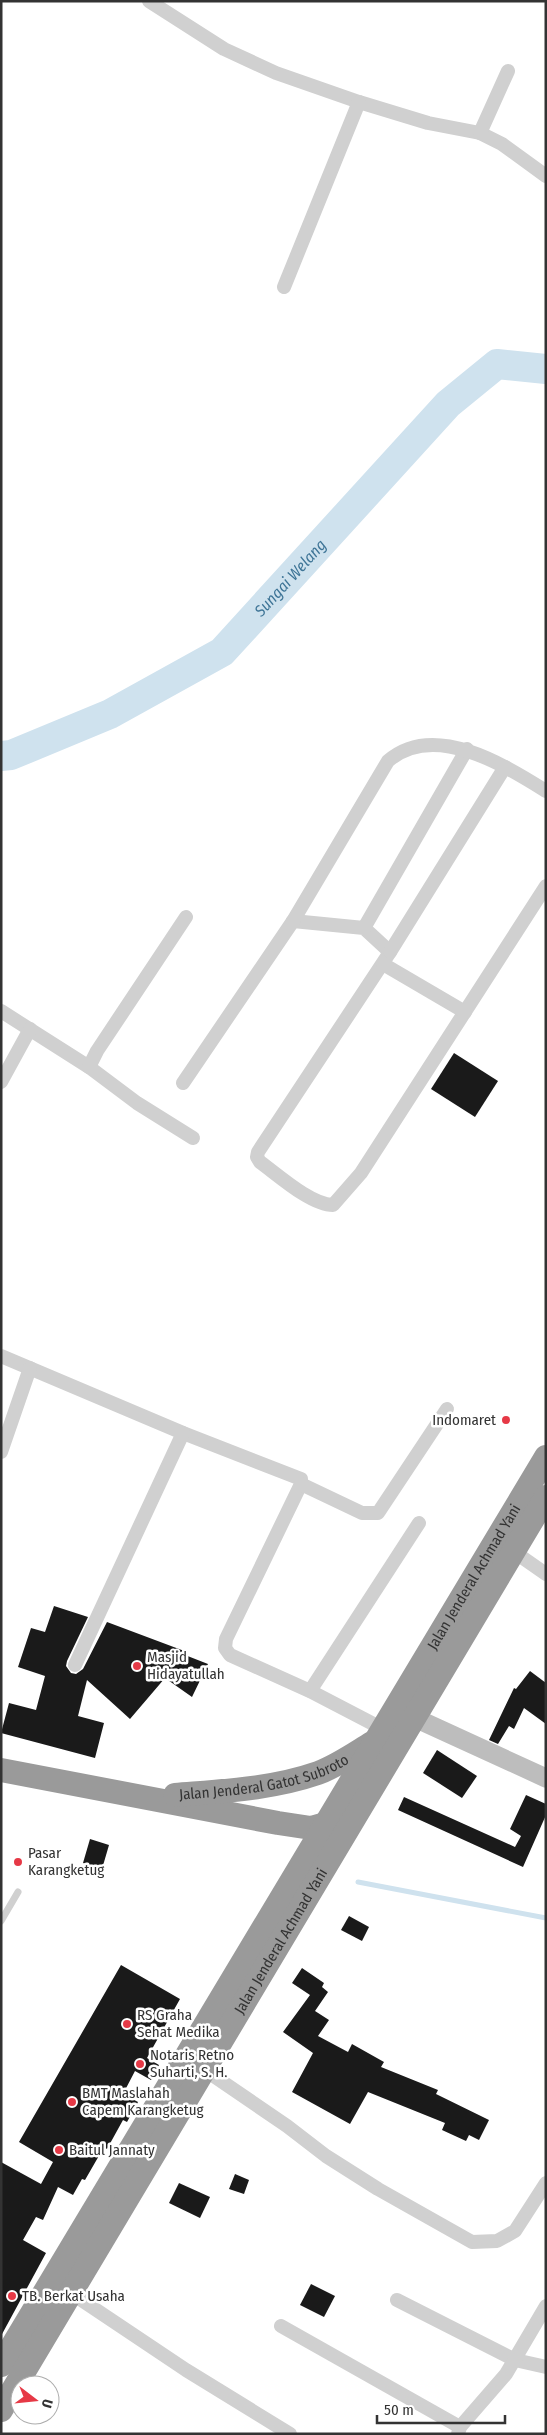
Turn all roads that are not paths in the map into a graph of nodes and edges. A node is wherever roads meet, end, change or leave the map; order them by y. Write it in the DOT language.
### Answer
graph roads {
  1 [pos="150,1"];
  2 [pos="508,71"];
  3 [pos="359,102"];
  4 [pos="480,133"];
  5 [pos="546,176"];
  6 [pos="284,287"];
  7 [pos="467,749"];
  8 [pos="505,767"];
  9 [pos="546,791"];
  10 [pos="546,886"];
  11 [pos="186,917"];
  12 [pos="293,920"];
  13 [pos="364,928"];
  14 [pos="390,952"];
  15 [pos="383,964"];
  16 [pos="1,1011"];
  17 [pos="465,1012"];
  18 [pos="30,1029"];
  19 [pos="89,1067"];
  20 [pos="1,1082"];
  21 [pos="183,1083"];
  22 [pos="193,1138"];
  23 [pos="1,1356"];
  24 [pos="30,1368"];
  25 [pos="447,1409"];
  26 [pos="183,1433"];
  27 [pos="1,1452"];
  28 [pos="546,1457"];
  29 [pos="301,1484"];
  30 [pos="546,1497"];
  31 [pos="419,1523"];
  32 [pos="513,1551"];
  33 [pos="546,1574"];
  34 [pos="75,1665"];
  35 [pos="310,1691"];
  36 [pos="415,1718"];
  37 [pos="378,1736"];
  38 [pos="1,1770"];
  39 [pos="546,1778"];
  40 [pos="148,1798"];
  41 [pos="365,1800"];
  42 [pos="326,1826"];
  43 [pos="18,1892"];
  44 [pos="1,1921"];
  45 [pos="205,2070"];
  46 [pos="546,2183"];
  47 [pos="72,2293"];
  48 [pos="397,2300"];
  49 [pos="546,2306"];
  50 [pos="280,2326"];
  51 [pos="29,2342"];
  52 [pos="515,2360"];
  53 [pos="1,2365"];
  54 [pos="546,2367"];
  55 [pos="1,2410"];
  56 [pos="459,2430"];
  57 [pos="290,2434"];
  1 -- 3 [label="street"];
  2 -- 4 [label="street"];
  3 -- 4 [label="street"];
  3 -- 6 [label="street"];
  4 -- 5 [label="street"];
  7 -- 8 [label="street"];
  7 -- 12 [label="street"];
  7 -- 13 [label="street"];
  8 -- 9 [label="street"];
  8 -- 14 [label="street"];
  10 -- 17 [label="street"];
  11 -- 19 [label="street"];
  12 -- 13 [label="street"];
  12 -- 21 [label="street"];
  13 -- 14 [label="street"];
  14 -- 15 [label="street"];
  15 -- 17 [label="street"];
  15 -- 17 [label="street"];
  16 -- 18 [label="street"];
  18 -- 19 [label="street"];
  18 -- 20 [label="street"];
  19 -- 22 [label="street"];
  23 -- 24 [label="street"];
  24 -- 26 [label="street"];
  24 -- 27 [label="street"];
  25 -- 29 [label="street"];
  26 -- 29 [label="street"];
  26 -- 34 [label="street"];
  28 -- 37 [label="highway, Jalan Jenderal Achmad Yani"];
  29 -- 35 [label="street"];
  30 -- 32 [label="highway, Jalan Jenderal Achmad Yani"];
  31 -- 35 [label="street"];
  32 -- 33 [label="street"];
  32 -- 36 [label="highway, Jalan Jenderal Achmad Yani"];
  35 -- 37 [label="street"];
  36 -- 39 [label="street"];
  36 -- 41 [label="highway, Jalan Jenderal Achmad Yani"];
  37 -- 40 [label="highway, Jalan Jenderal Gatot Subroto"];
  37 -- 42 [label="highway, Jalan Jenderal Achmad Yani"];
  38 -- 40 [label="highway, Jalan Jenderal Gatot Subroto"];
  40 -- 42 [label="highway, Jalan Jenderal Gatot Subroto"];
  41 -- 42 [label="highway"];
  41 -- 45 [label="highway, Jalan Jenderal Achmad Yani"];
  42 -- 51 [label="highway, Jalan Jenderal Achmad Yani"];
  43 -- 44 [label="lane"];
  45 -- 46 [label="street"];
  45 -- 47 [label="highway, Jalan Jenderal Achmad Yani"];
  47 -- 51 [label="highway, Jalan Jenderal Achmad Yani"];
  47 -- 57 [label="street"];
  48 -- 52 [label="street"];
  49 -- 52 [label="street"];
  50 -- 56 [label="street"];
  51 -- 53 [label="highway, Jalan Jenderal Achmad Yani"];
  51 -- 55 [label="highway, Jalan Jenderal Achmad Yani"];
  52 -- 54 [label="street"];
  52 -- 56 [label="street"];
}
